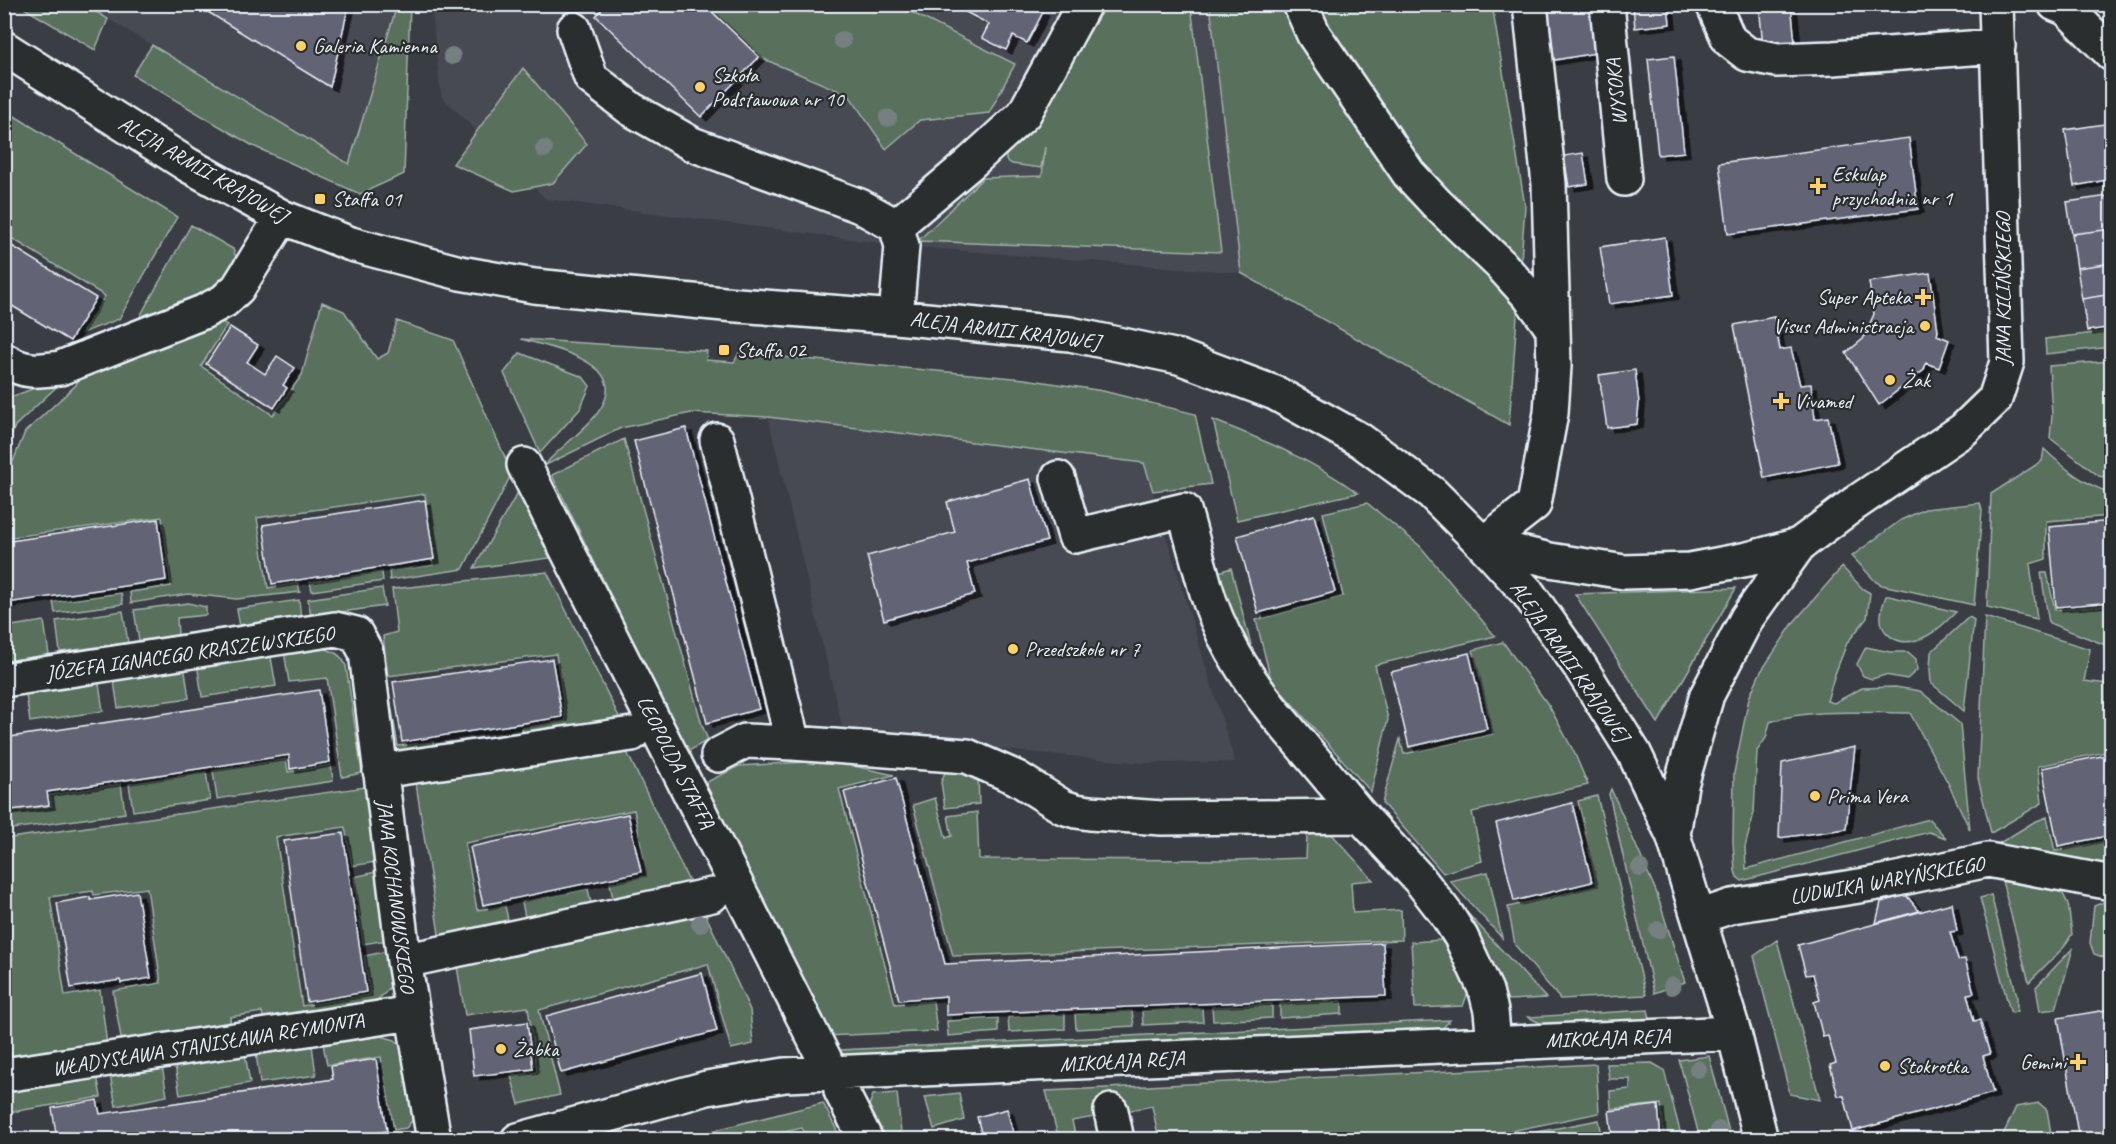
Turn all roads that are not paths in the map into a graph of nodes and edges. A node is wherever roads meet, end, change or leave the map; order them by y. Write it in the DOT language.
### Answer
graph roads {
  1 [pos="1084,4"];
  2 [pos="1300,4"];
  3 [pos="1530,4"];
  4 [pos="1607,4"];
  5 [pos="1713,4"];
  6 [pos="1996,4"];
  7 [pos="2055,4"];
  8 [pos="574,29"];
  9 [pos="1998,45"];
  10 [pos="4,48"];
  11 [pos="2112,54"];
  12 [pos="1624,179"];
  13 [pos="282,217"];
  14 [pos="896,226"];
  15 [pos="896,317"];
  16 [pos="1553,329"];
  17 [pos="4,360"];
  18 [pos="717,440"];
  19 [pos="524,465"];
  20 [pos="1058,478"];
  21 [pos="1483,544"];
  22 [pos="1799,545"];
  23 [pos="366,652"];
  24 [pos="4,680"];
  25 [pos="632,734"];
  26 [pos="793,743"];
  27 [pos="718,755"];
  28 [pos="380,771"];
  29 [pos="1361,816"];
  30 [pos="1673,835"];
  31 [pos="2112,883"];
  32 [pos="712,895"];
  33 [pos="1699,917"];
  34 [pos="404,961"];
  35 [pos="412,1013"];
  36 [pos="1734,1033"];
  37 [pos="1494,1043"];
  38 [pos="825,1060"];
  39 [pos="4,1075"];
  40 [pos="841,1091"];
  41 [pos="434,1140"];
  42 [pos="518,1140"];
  43 [pos="866,1140"];
  44 [pos="1761,1140"];
  1 -- 14 [label="street"];
  2 -- 16 [label="street"];
  3 -- 16 [label="street"];
  4 -- 12 [label="street, WYSOKA"];
  5 -- 9 [label="street"];
  6 -- 9 [label="street, JANA KILIŃSKIEGO"];
  7 -- 11 [label="street"];
  8 -- 14 [label="street"];
  9 -- 22 [label="street, JANA KILIŃSKIEGO"];
  10 -- 13 [label="street, ALEJA ARMII KRAJOWEJ"];
  13 -- 15 [label="street, ALEJA ARMII KRAJOWEJ"];
  13 -- 17 [label="street"];
  14 -- 15 [label="street"];
  15 -- 21 [label="street, ALEJA ARMII KRAJOWEJ"];
  16 -- 21 [label="street"];
  18 -- 26 [label="street"];
  19 -- 38 [label="street, LEOPOLDA STAFFA"];
  20 -- 29 [label="street"];
  21 -- 22 [label="street, JANA KILIŃSKIEGO"];
  21 -- 30 [label="street, ALEJA ARMII KRAJOWEJ"];
  22 -- 30 [label="street, JANA KILIŃSKIEGO"];
  23 -- 24 [label="street, JÓZEFA IGNACEGO KRASZEWSKIEGO"];
  23 -- 28 [label="street, JANA KOCHANOWSKIEGO"];
  25 -- 28 [label="street"];
  26 -- 27 [label="street"];
  26 -- 29 [label="street"];
  28 -- 34 [label="street, JANA KOCHANOWSKIEGO"];
  29 -- 37 [label="street"];
  30 -- 33 [label="street, ALEJA ARMII KRAJOWEJ"];
  31 -- 33 [label="street, LUDWIKA WARYŃSKIEGO"];
  32 -- 34 [label="street"];
  33 -- 36 [label="street, ALEJA ARMII KRAJOWEJ"];
  34 -- 35 [label="street, JANA KOCHANOWSKIEGO"];
  35 -- 39 [label="street, WŁADYSŁAWA STANISŁAWA REYMONTA"];
  35 -- 41 [label="street, JANA KOCHANOWSKIEGO"];
  36 -- 37 [label="street, MIKOŁAJA REJA"];
  36 -- 44 [label="street, ALEJA ARMII KRAJOWEJ"];
  37 -- 42 [label="street, MIKOŁAJA REJA"];
  40 -- 43 [label="street"];
}
